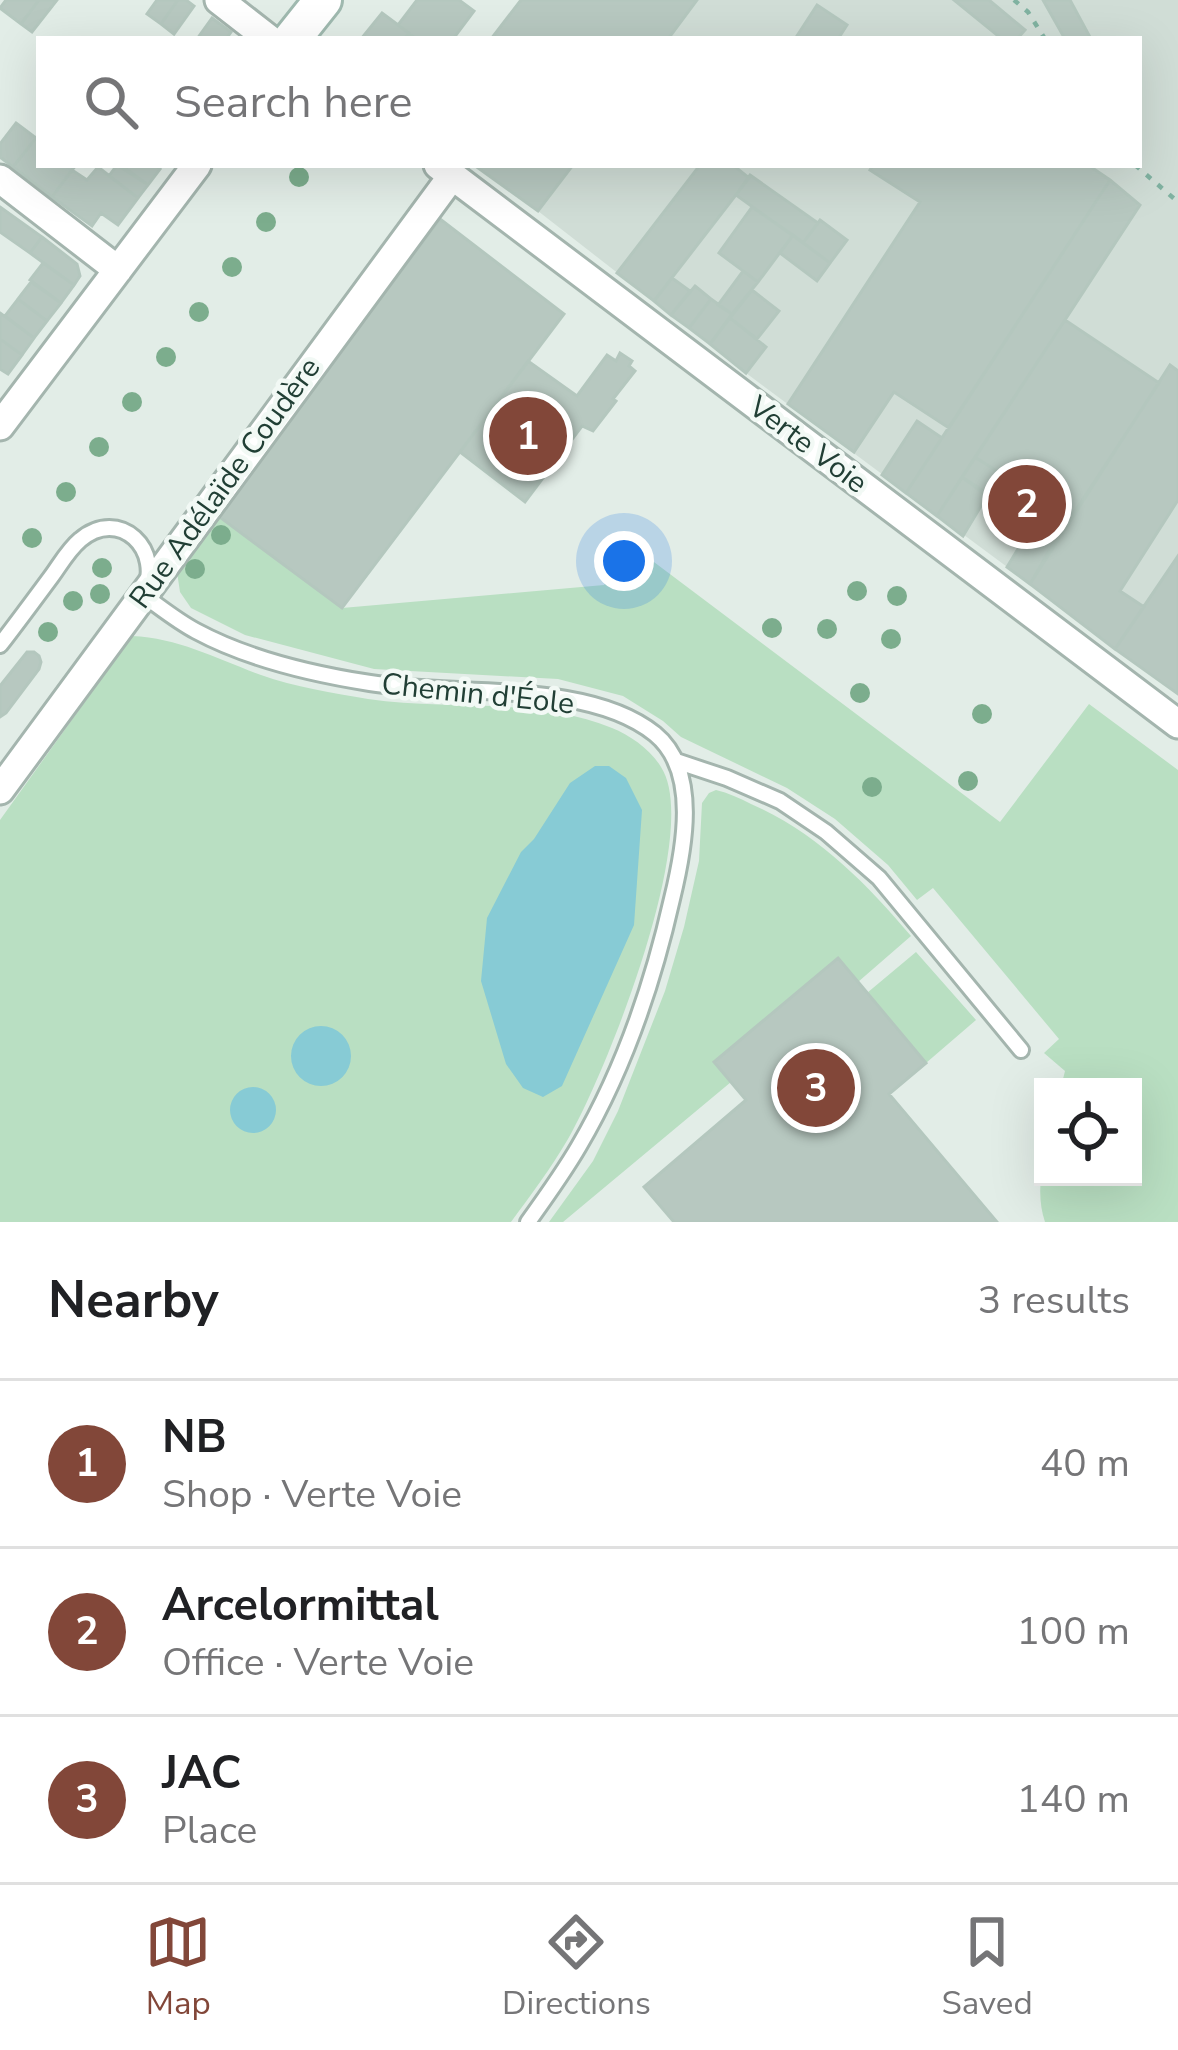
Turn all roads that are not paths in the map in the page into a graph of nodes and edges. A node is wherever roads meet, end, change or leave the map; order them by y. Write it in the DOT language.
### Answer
graph roads {
  1 [pos="219,0"];
  2 [pos="322,0"];
  3 [pos="265,36"];
  4 [pos="294,36"];
  5 [pos="195,168"];
  6 [pos="445,170"];
  7 [pos="0,179"];
  8 [pos="118,270"];
  9 [pos="0,426"];
  10 [pos="142,595"];
  11 [pos="0,646"];
  12 [pos="1178,724"];
  13 [pos="676,761"];
  14 [pos="0,790"];
  15 [pos="1021,1050"];
  16 [pos="528,1222"];
  1 -- 3 [label="street"];
  2 -- 4 [label="street"];
  5 -- 8 [label="street"];
  6 -- 10 [label="street, Rue Adélaïde Coudère"];
  6 -- 12 [label="street, Verte Voie"];
  7 -- 8 [label="street"];
  8 -- 9 [label="street"];
  10 -- 11 [label="lane"];
  10 -- 13 [label="lane, Chemin d'Éole"];
  10 -- 14 [label="street, Rue Adélaïde Coudère"];
  13 -- 15 [label="lane"];
  13 -- 16 [label="lane"];
}
